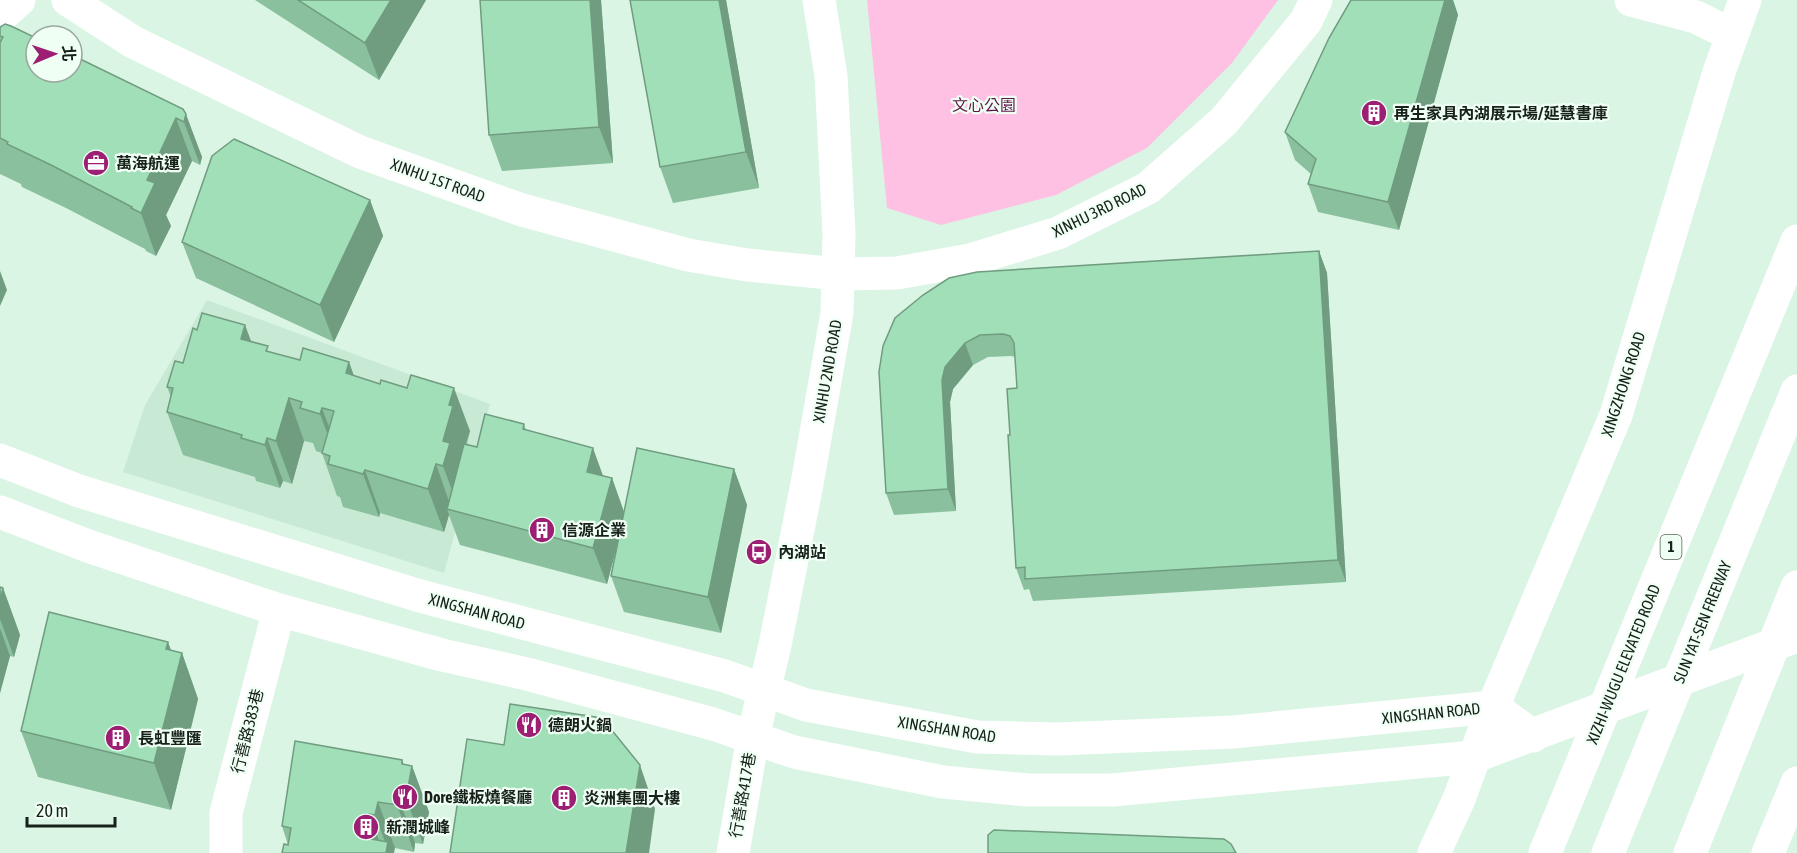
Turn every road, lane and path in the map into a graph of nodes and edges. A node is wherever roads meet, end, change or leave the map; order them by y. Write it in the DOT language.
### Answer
graph roads {
  1 [pos="19,0"];
  2 [pos="68,0"];
  3 [pos="819,0"];
  4 [pos="1316,0"];
  5 [pos="1630,0"];
  6 [pos="1745,0"];
  7 [pos="0,17"];
  8 [pos="1732,35"];
  9 [pos="1797,242"];
  10 [pos="839,274"];
  11 [pos="1797,391"];
  12 [pos="0,460"];
  13 [pos="0,512"];
  14 [pos="1797,587"];
  15 [pos="279,610"];
  16 [pos="1797,636"];
  17 [pos="764,691"];
  18 [pos="1493,707"];
  19 [pos="1533,736"];
  20 [pos="753,737"];
  21 [pos="1473,757"];
  22 [pos="1797,783"];
  23 [pos="226,853"];
  24 [pos="733,853"];
  25 [pos="1434,853"];
  26 [pos="1545,853"];
  27 [pos="1608,853"];
  28 [pos="1690,853"];
  29 [pos="1768,853"];
  1 -- 7 [label="main road"];
  2 -- 10 [label="main road, XINHU 1ST ROAD"];
  3 -- 10 [label="main road, XINHU 2ND ROAD"];
  4 -- 10 [label="main road, XINHU 3RD ROAD"];
  5 -- 8 [label="main road"];
  6 -- 8 [label="main road, XINGZHONG ROAD"];
  8 -- 18 [label="main road, XINGZHONG ROAD"];
  9 -- 26 [label="main road, XIZHI-WUGU ELEVATED ROAD / 1"];
  10 -- 17 [label="main road, XINHU 2ND ROAD"];
  11 -- 27 [label="main road, SUN YAT-SEN FREEWAY"];
  12 -- 17 [label="main road, XINGSHAN ROAD"];
  13 -- 15 [label="main road"];
  14 -- 28 [label="main road"];
  15 -- 20 [label="main road"];
  15 -- 23 [label="main road, 行善路383巷"];
  16 -- 19 [label="main road"];
  17 -- 18 [label="main road, XINGSHAN ROAD"];
  17 -- 20 [label="main road, XINHU 2ND ROAD"];
  18 -- 19 [label="main road, XINGSHAN ROAD"];
  18 -- 21 [label="main road, XINGZHONG ROAD"];
  19 -- 21 [label="main road"];
  20 -- 21 [label="main road"];
  20 -- 24 [label="main road, 行善路417巷"];
  21 -- 25 [label="main road, XINGZHONG ROAD"];
  22 -- 29 [label="main road"];
}
